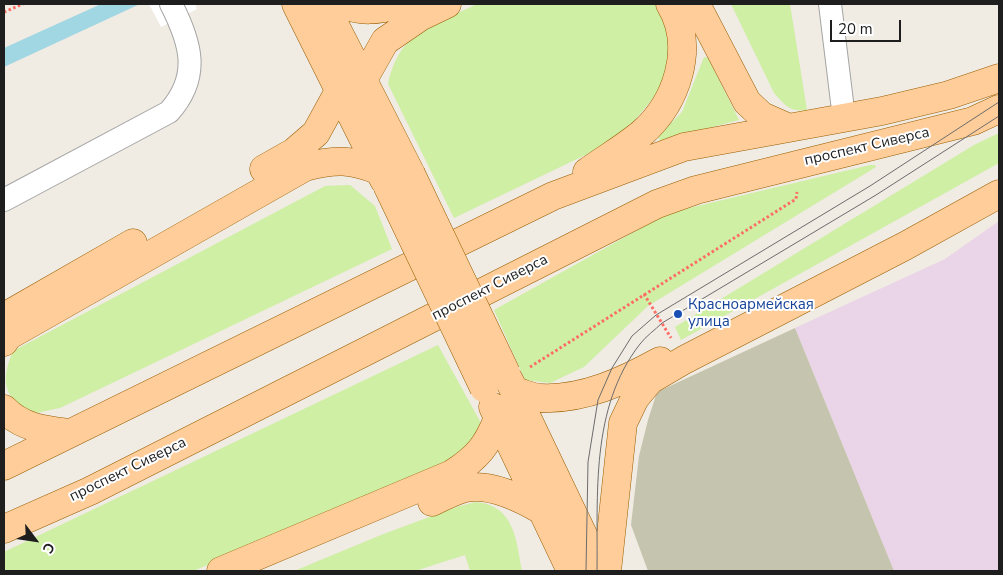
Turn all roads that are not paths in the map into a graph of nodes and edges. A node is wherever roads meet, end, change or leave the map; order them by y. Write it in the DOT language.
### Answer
graph roads {
  1 [pos="296,4"];
  2 [pos="324,4"];
  3 [pos="340,4"];
  4 [pos="399,4"];
  5 [pos="447,4"];
  6 [pos="670,4"];
  7 [pos="696,4"];
  8 [pos="830,4"];
  9 [pos="175,12"];
  10 [pos="999,78"];
  11 [pos="351,86"];
  12 [pos="999,109"];
  13 [pos="844,118"];
  14 [pos="787,127"];
  15 [pos="393,177"];
  16 [pos="999,182"];
  17 [pos="999,194"];
  18 [pos="554,196"];
  19 [pos="4,200"];
  20 [pos="4,317"];
  21 [pos="4,342"];
  22 [pos="502,384"];
  23 [pos="4,410"];
  24 [pos="498,418"];
  25 [pos="70,433"];
  26 [pos="4,466"];
  27 [pos="543,511"];
  28 [pos="4,529"];
  29 [pos="221,571"];
  30 [pos="262,571"];
  31 [pos="570,571"];
  32 [pos="598,571"];
  33 [pos="607,571"];
  1 -- 11 [label="main road"];
  2 -- 11 [label="main road"];
  3 -- 4 [label="main road"];
  5 -- 11 [label="main road"];
  6 -- 18 [label="main road"];
  7 -- 14 [label="main road"];
  8 -- 13 [label="lane"];
  9 -- 19 [label="lane"];
  10 -- 13 [label="main road, проспект Сиверса"];
  11 -- 15 [label="main road"];
  11 -- 20 [label="main road"];
  12 -- 28 [label="main road, проспект Сиверса"];
  13 -- 14 [label="main road, проспект Сиверса"];
  14 -- 18 [label="main road, проспект Сиверса"];
  15 -- 21 [label="main road"];
  15 -- 22 [label="main road, bridge"];
  16 -- 22 [label="main road"];
  17 -- 33 [label="main road"];
  18 -- 25 [label="main road, проспект Сиверса"];
  22 -- 24 [label="main road"];
  22 -- 32 [label="main road"];
  23 -- 25 [label="main road"];
  24 -- 27 [label="main road"];
  24 -- 29 [label="main road"];
  25 -- 26 [label="main road, проспект Сиверса"];
  27 -- 30 [label="main road"];
  27 -- 31 [label="main road"];
}
